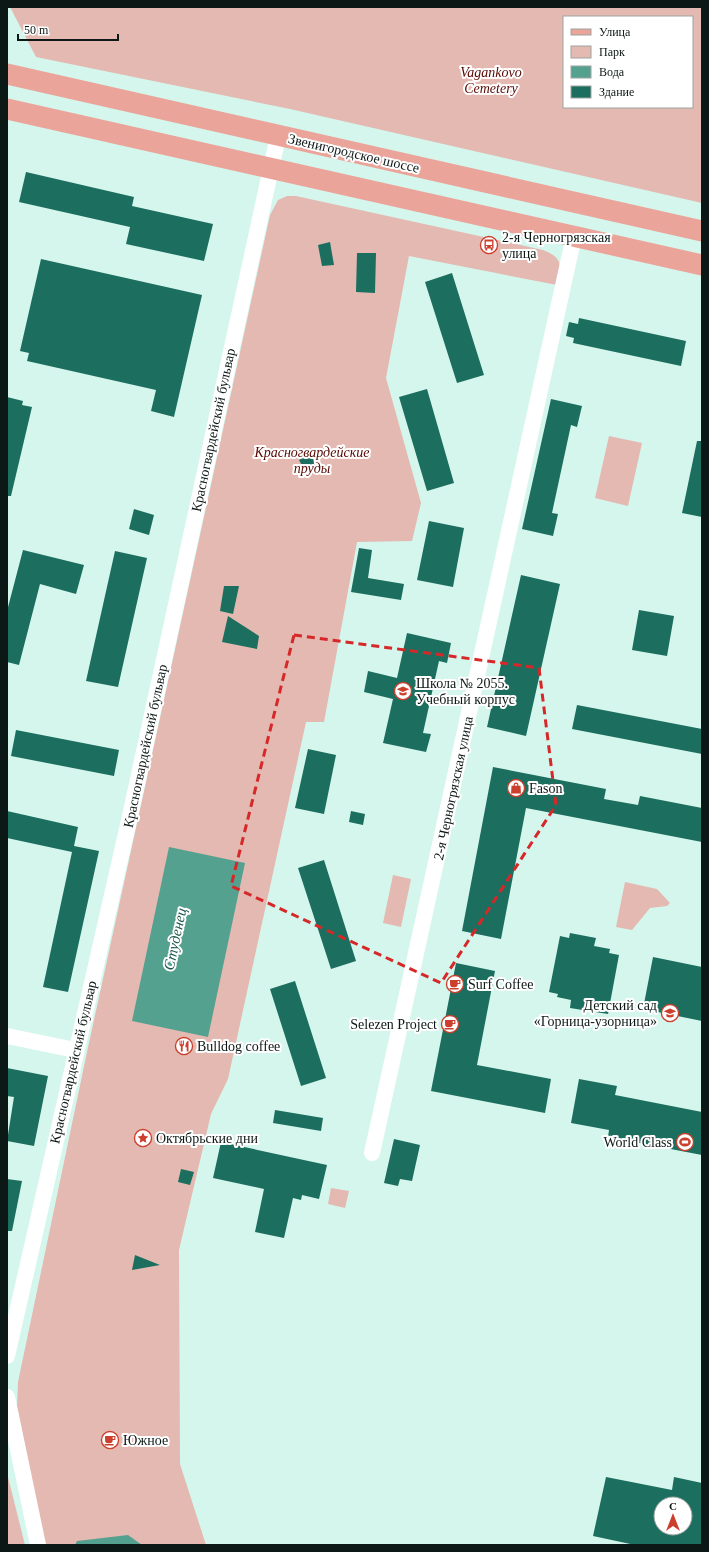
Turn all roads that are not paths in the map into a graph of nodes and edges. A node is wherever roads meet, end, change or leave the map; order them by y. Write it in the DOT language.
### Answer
graph roads {
  1 [pos="7,74"];
  2 [pos="7,109"];
  3 [pos="278,136"];
  4 [pos="270,168"];
  5 [pos="702,231"];
  6 [pos="574,236"];
  7 [pos="702,265"];
  8 [pos="7,1036"];
  9 [pos="75,1050"];
  10 [pos="372,1153"];
  11 [pos="7,1356"];
  12 [pos="7,1397"];
  13 [pos="38,1545"];
  1 -- 3 [label="main road, Звенигородское шоссе"];
  2 -- 4 [label="main road"];
  3 -- 4 [label="street, Красногвардейский бульвар"];
  3 -- 5 [label="main road, Звенигородское шоссе"];
  4 -- 6 [label="main road"];
  4 -- 9 [label="street, Красногвардейский бульвар"];
  6 -- 7 [label="main road"];
  6 -- 10 [label="street, 2-я Черногрязская улица"];
  8 -- 9 [label="street"];
  9 -- 11 [label="street, Красногвардейский бульвар"];
  12 -- 13 [label="street"];
}
